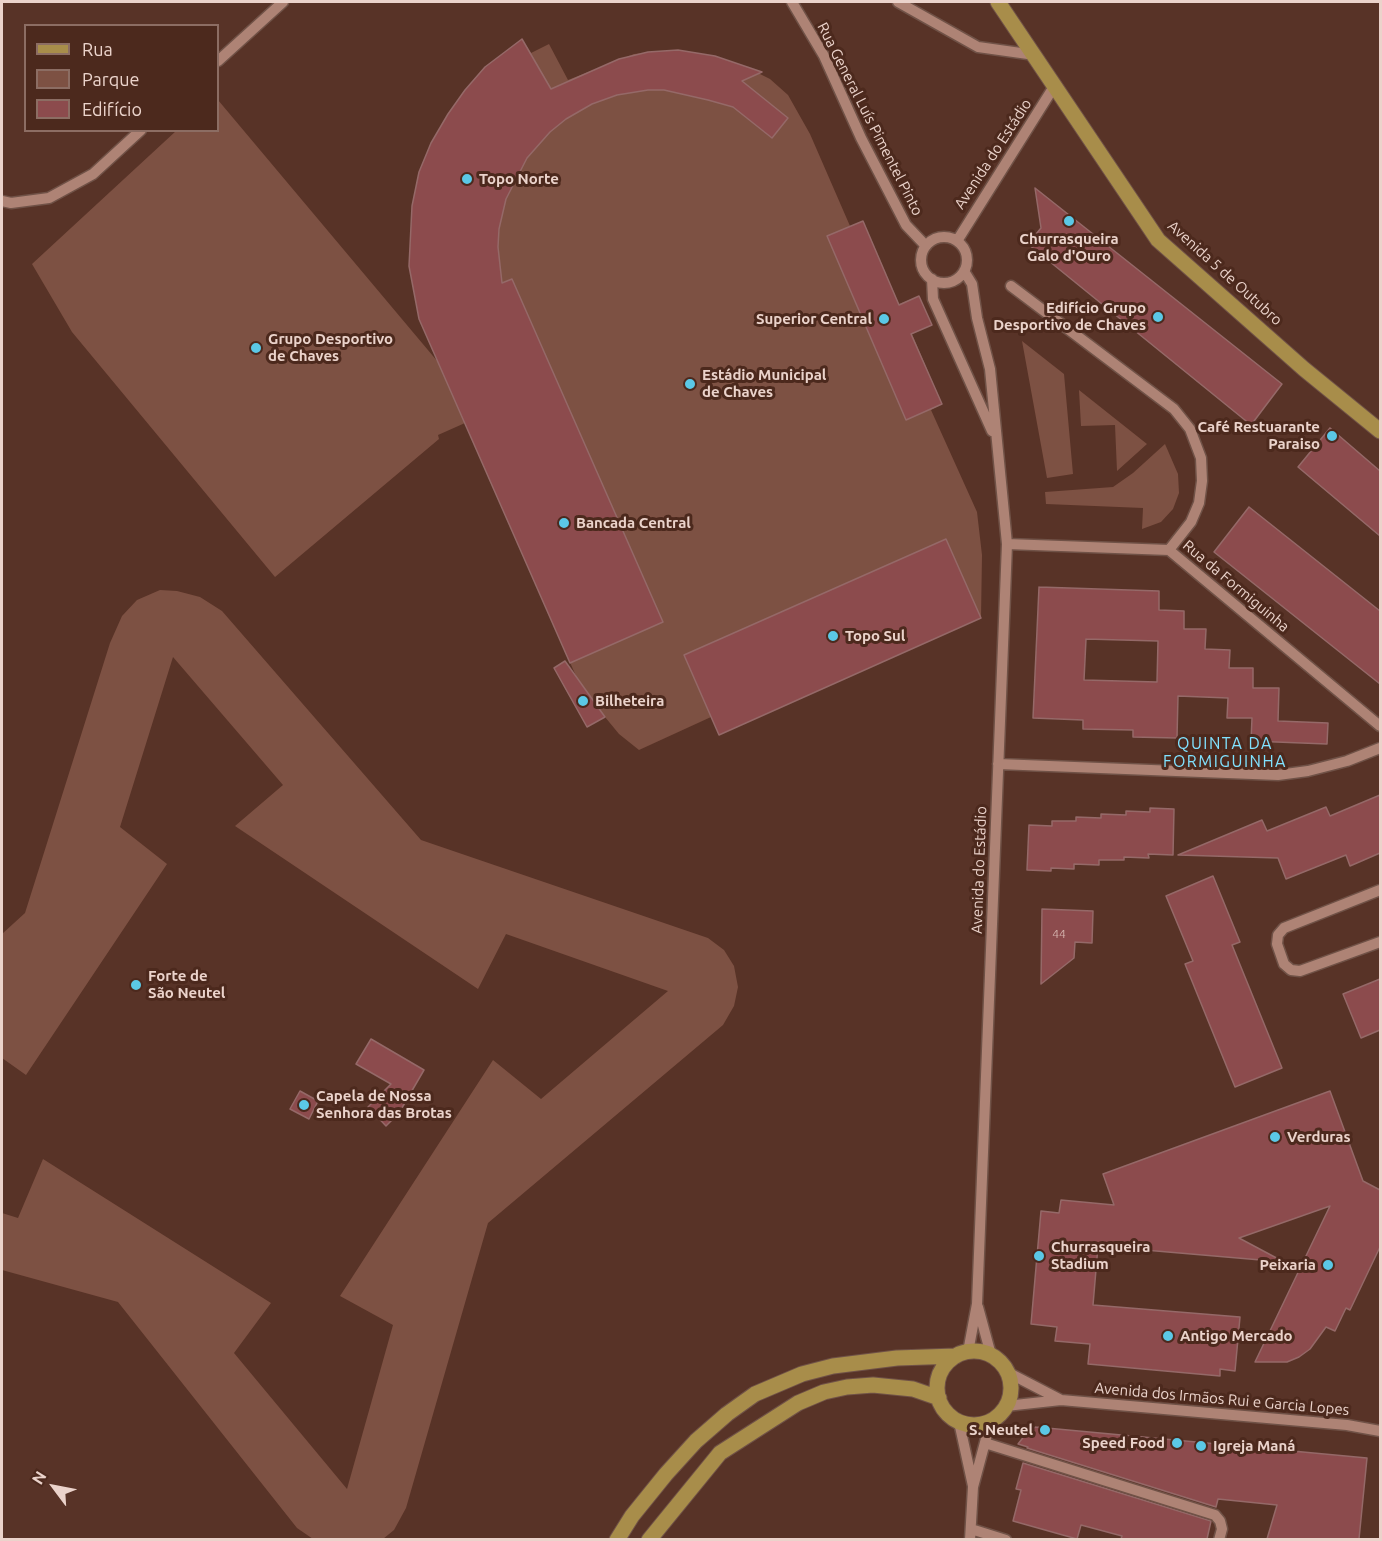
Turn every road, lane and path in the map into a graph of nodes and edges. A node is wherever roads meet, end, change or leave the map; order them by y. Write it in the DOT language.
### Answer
graph roads {
  1 [pos="283,2"];
  2 [pos="792,2"];
  3 [pos="898,2"];
  4 [pos="998,2"];
  5 [pos="1035,55"];
  6 [pos="219,60"];
  7 [pos="1055,85"];
  8 [pos="139,132"];
  9 [pos="2,201"];
  10 [pos="957,241"];
  11 [pos="926,246"];
  12 [pos="964,272"];
  13 [pos="932,279"];
  14 [pos="1011,286"];
  15 [pos="1380,431"];
  16 [pos="995,439"];
  17 [pos="1007,544"];
  18 [pos="1169,550"];
  19 [pos="1380,726"];
  20 [pos="1380,748"];
  21 [pos="999,764"];
  22 [pos="1380,890"];
  23 [pos="1380,942"];
  24 [pos="978,1304"];
  25 [pos="962,1354"];
  26 [pos="991,1355"];
  27 [pos="1007,1372"];
  28 [pos="939,1398"];
  29 [pos="1061,1400"];
  30 [pos="1006,1406"];
  31 [pos="991,1420"];
  32 [pos="958,1422"];
  33 [pos="1380,1431"];
  34 [pos="985,1443"];
  35 [pos="973,1486"];
  36 [pos="970,1534"];
  37 [pos="656,1536"];
  38 [pos="616,1539"];
  39 [pos="1006,1539"];
  40 [pos="1219,1539"];
  1 -- 6 [label="street"];
  2 -- 11 [label="street, Rua General Luís Pimentel Pinto"];
  3 -- 5 [label="street"];
  4 -- 5 [label="main road, Avenida 5 de Outubro"];
  5 -- 7 [label="main road, Avenida 5 de Outubro"];
  7 -- 10 [label="street, Avenida do Estádio"];
  7 -- 15 [label="main road, Avenida 5 de Outubro"];
  8 -- 9 [label="street"];
  10 -- 11 [label="street"];
  10 -- 12 [label="street, Avenida do Estádio"];
  11 -- 13 [label="street, Avenida do Estádio"];
  12 -- 13 [label="street"];
  12 -- 16 [label="street, Avenida do Estádio"];
  13 -- 16 [label="street, Avenida do Estádio"];
  14 -- 18 [label="street"];
  16 -- 17 [label="street, Avenida do Estádio"];
  17 -- 18 [label="street, Rua da Formiguinha"];
  17 -- 21 [label="street, Avenida do Estádio"];
  18 -- 19 [label="street, Rua da Formiguinha"];
  20 -- 21 [label="street"];
  21 -- 24 [label="street, Avenida do Estádio"];
  22 -- 23 [label="street"];
  24 -- 25 [label="street"];
  24 -- 26 [label="street"];
  25 -- 26 [label="main road"];
  25 -- 28 [label="main road"];
  25 -- 38 [label="main road"];
  26 -- 27 [label="main road"];
  27 -- 29 [label="street"];
  27 -- 30 [label="main road"];
  28 -- 32 [label="main road"];
  28 -- 37 [label="main road"];
  29 -- 30 [label="street"];
  29 -- 33 [label="street, Avenida dos Irmãos Rui e Garcia Lopes"];
  30 -- 31 [label="main road"];
  31 -- 32 [label="main road"];
  31 -- 34 [label="street"];
  32 -- 35 [label="street"];
  34 -- 35 [label="street"];
  34 -- 40 [label="street"];
  35 -- 36 [label="street"];
  36 -- 39 [label="street"];
}
